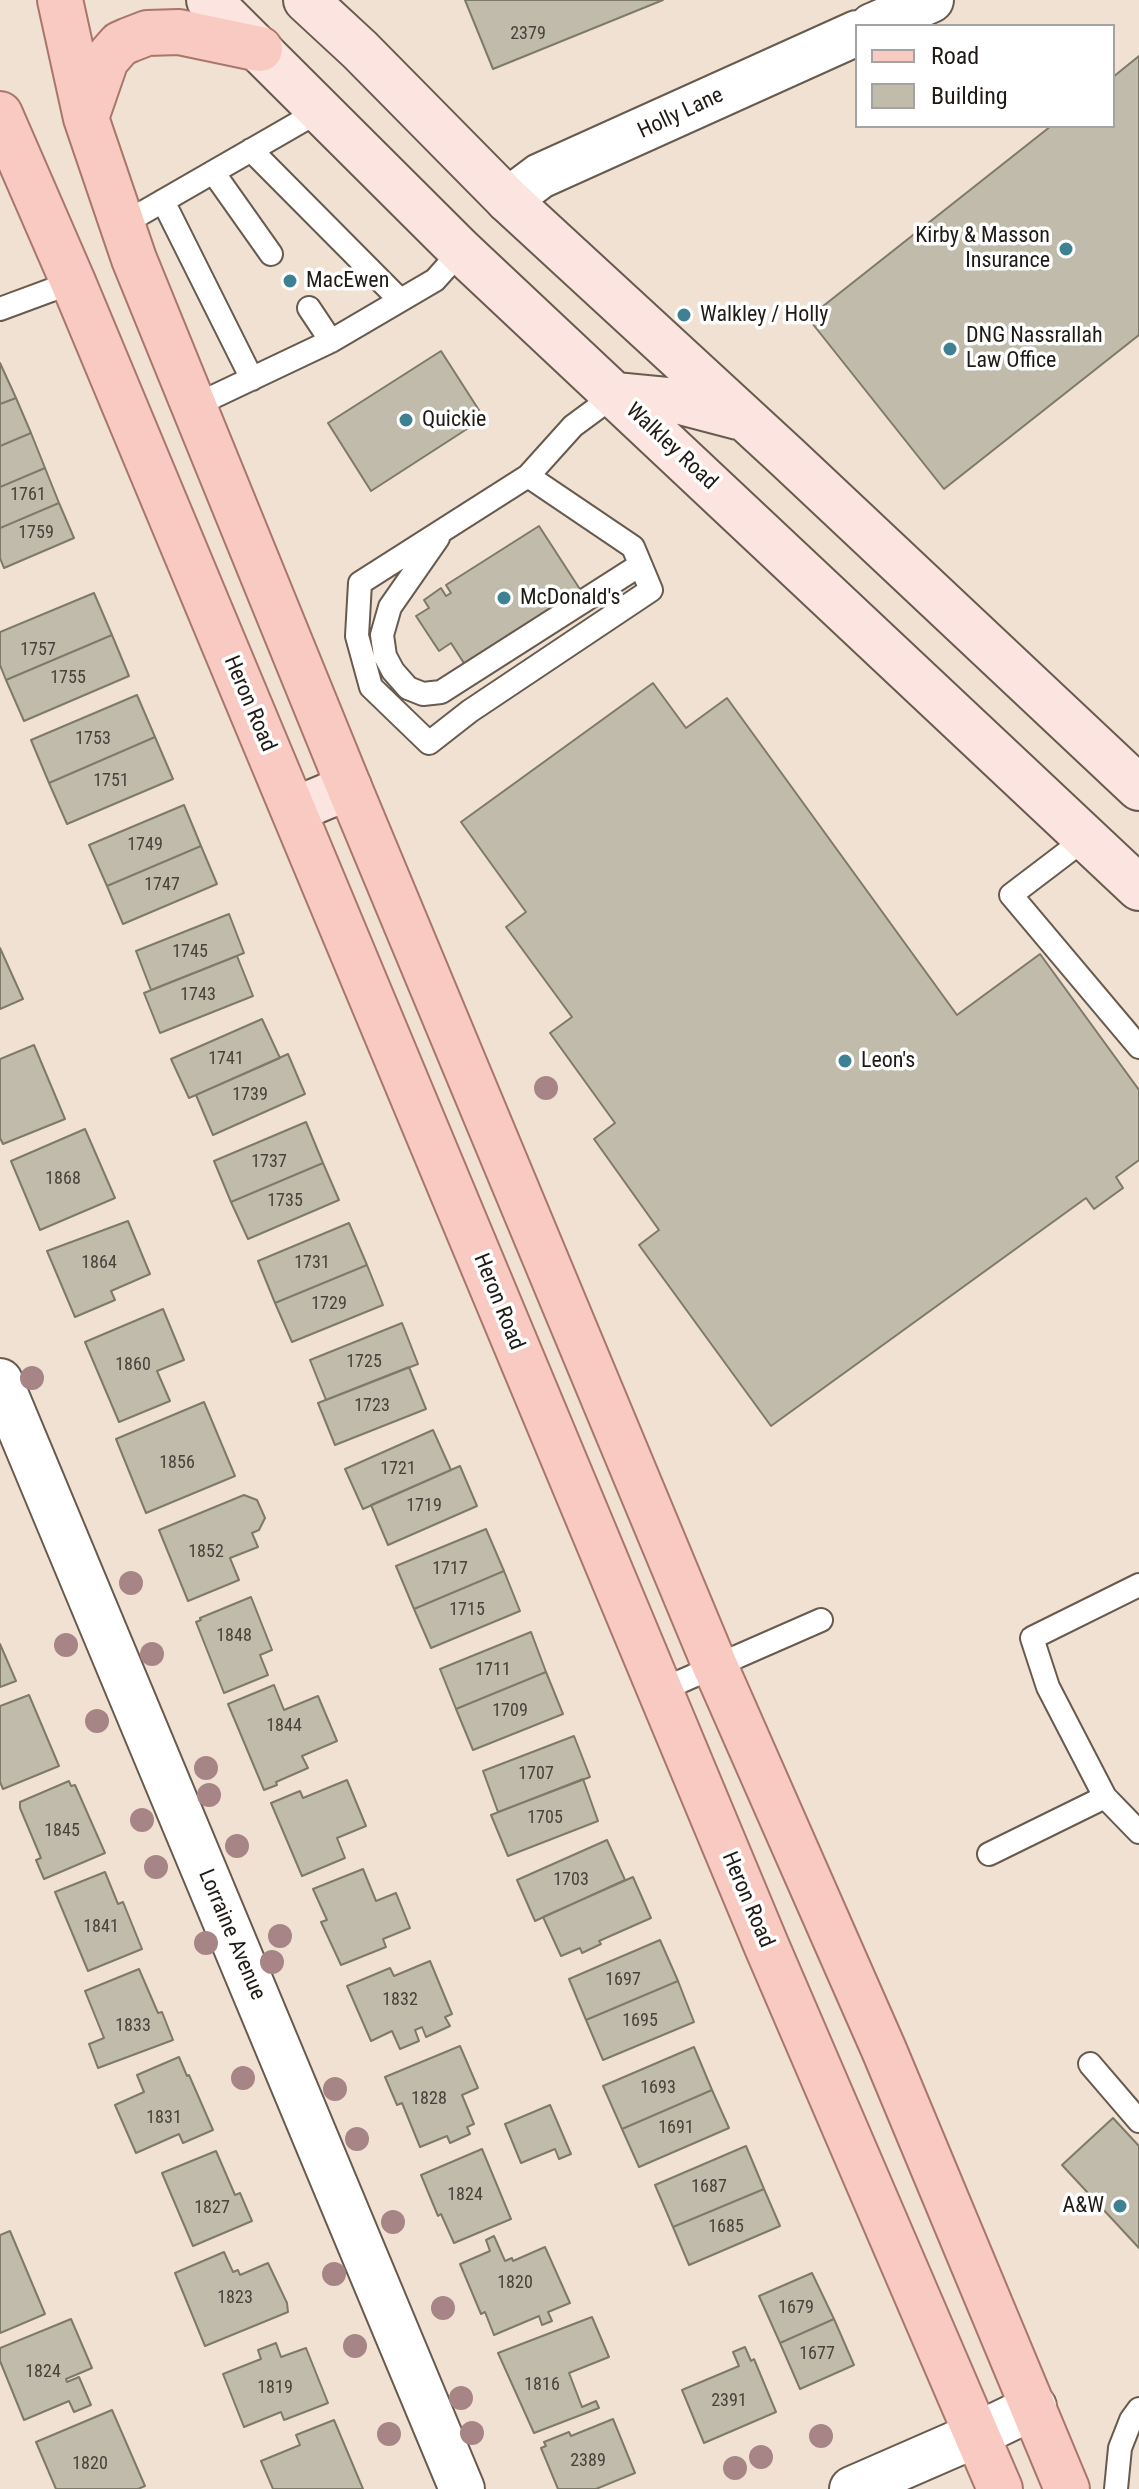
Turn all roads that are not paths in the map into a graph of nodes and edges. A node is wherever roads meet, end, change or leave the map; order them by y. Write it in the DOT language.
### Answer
graph roads {
  1 [pos="60,0"];
  2 [pos="209,0"];
  3 [pos="306,0"];
  4 [pos="931,0"];
  5 [pos="877,24"];
  6 [pos="855,34"];
  7 [pos="260,49"];
  8 [pos="321,110"];
  9 [pos="0,114"];
  10 [pos="86,118"];
  11 [pos="251,150"];
  12 [pos="213,172"];
  13 [pos="508,200"];
  14 [pos="163,201"];
  15 [pos="123,224"];
  16 [pos="461,251"];
  17 [pos="271,254"];
  18 [pos="73,282"];
  19 [pos="400,300"];
  20 [pos="309,308"];
  21 [pos="0,309"];
  22 [pos="331,341"];
  23 [pos="252,379"];
  24 [pos="615,395"];
  25 [pos="194,406"];
  26 [pos="743,418"];
  27 [pos="528,476"];
  28 [pos="443,530"];
  29 [pos="640,565"];
  30 [pos="349,787"];
  31 [pos="1139,788"];
  32 [pos="294,810"];
  33 [pos="1086,838"];
  34 [pos="1139,888"];
  35 [pos="1139,1047"];
  36 [pos="0,1381"];
  37 [pos="1139,1585"];
  38 [pos="821,1620"];
  39 [pos="715,1666"];
  40 [pos="659,1691"];
  41 [pos="1105,1797"];
  42 [pos="1139,1832"];
  43 [pos="989,1854"];
  44 [pos="1090,2064"];
  45 [pos="1139,2121"];
  46 [pos="1034,2407"];
  47 [pos="1139,2409"];
  48 [pos="978,2434"];
  49 [pos="462,2489"];
  50 [pos="852,2489"];
  51 [pos="1000,2489"];
  52 [pos="1067,2489"];
  53 [pos="1116,2489"];
  1 -- 10 [label="main road"];
  2 -- 7 [label="main road, Walkley Road"];
  3 -- 13 [label="main road"];
  4 -- 5 [label="street"];
  6 -- 13 [label="street, Holly Lane"];
  7 -- 8 [label="main road, Walkley Road"];
  7 -- 10 [label="main road"];
  8 -- 11 [label="lane"];
  8 -- 16 [label="main road, Walkley Road"];
  9 -- 18 [label="main road, Heron Road"];
  10 -- 15 [label="main road"];
  11 -- 12 [label="lane"];
  11 -- 19 [label="lane"];
  12 -- 14 [label="lane"];
  12 -- 17 [label="lane"];
  13 -- 16 [label="main road"];
  13 -- 26 [label="main road"];
  14 -- 15 [label="lane"];
  14 -- 23 [label="lane"];
  15 -- 25 [label="main road"];
  16 -- 19 [label="lane"];
  16 -- 24 [label="main road, Walkley Road"];
  18 -- 21 [label="lane"];
  18 -- 32 [label="main road, Heron Road"];
  19 -- 22 [label="lane"];
  20 -- 22 [label="lane"];
  22 -- 23 [label="lane"];
  23 -- 25 [label="lane"];
  24 -- 26 [label="main road"];
  24 -- 27 [label="lane"];
  24 -- 33 [label="main road, Walkley Road"];
  25 -- 30 [label="main road"];
  26 -- 31 [label="main road"];
  27 -- 28 [label="lane"];
  27 -- 29 [label="lane"];
  28 -- 29 [label="lane"];
  28 -- 29 [label="lane"];
  30 -- 32 [label="main road"];
  30 -- 39 [label="main road"];
  32 -- 40 [label="main road, Heron Road"];
  33 -- 34 [label="main road, Walkley Road"];
  33 -- 35 [label="lane"];
  36 -- 49 [label="street, Lorraine Avenue"];
  37 -- 41 [label="lane"];
  38 -- 39 [label="lane"];
  39 -- 40 [label="lane"];
  39 -- 46 [label="main road"];
  40 -- 48 [label="main road, Heron Road"];
  41 -- 42 [label="lane"];
  41 -- 43 [label="lane"];
  44 -- 45 [label="lane"];
  46 -- 48 [label="street"];
  46 -- 52 [label="main road"];
  47 -- 53 [label="lane"];
  48 -- 50 [label="street"];
  48 -- 51 [label="main road, Heron Road"];
}
